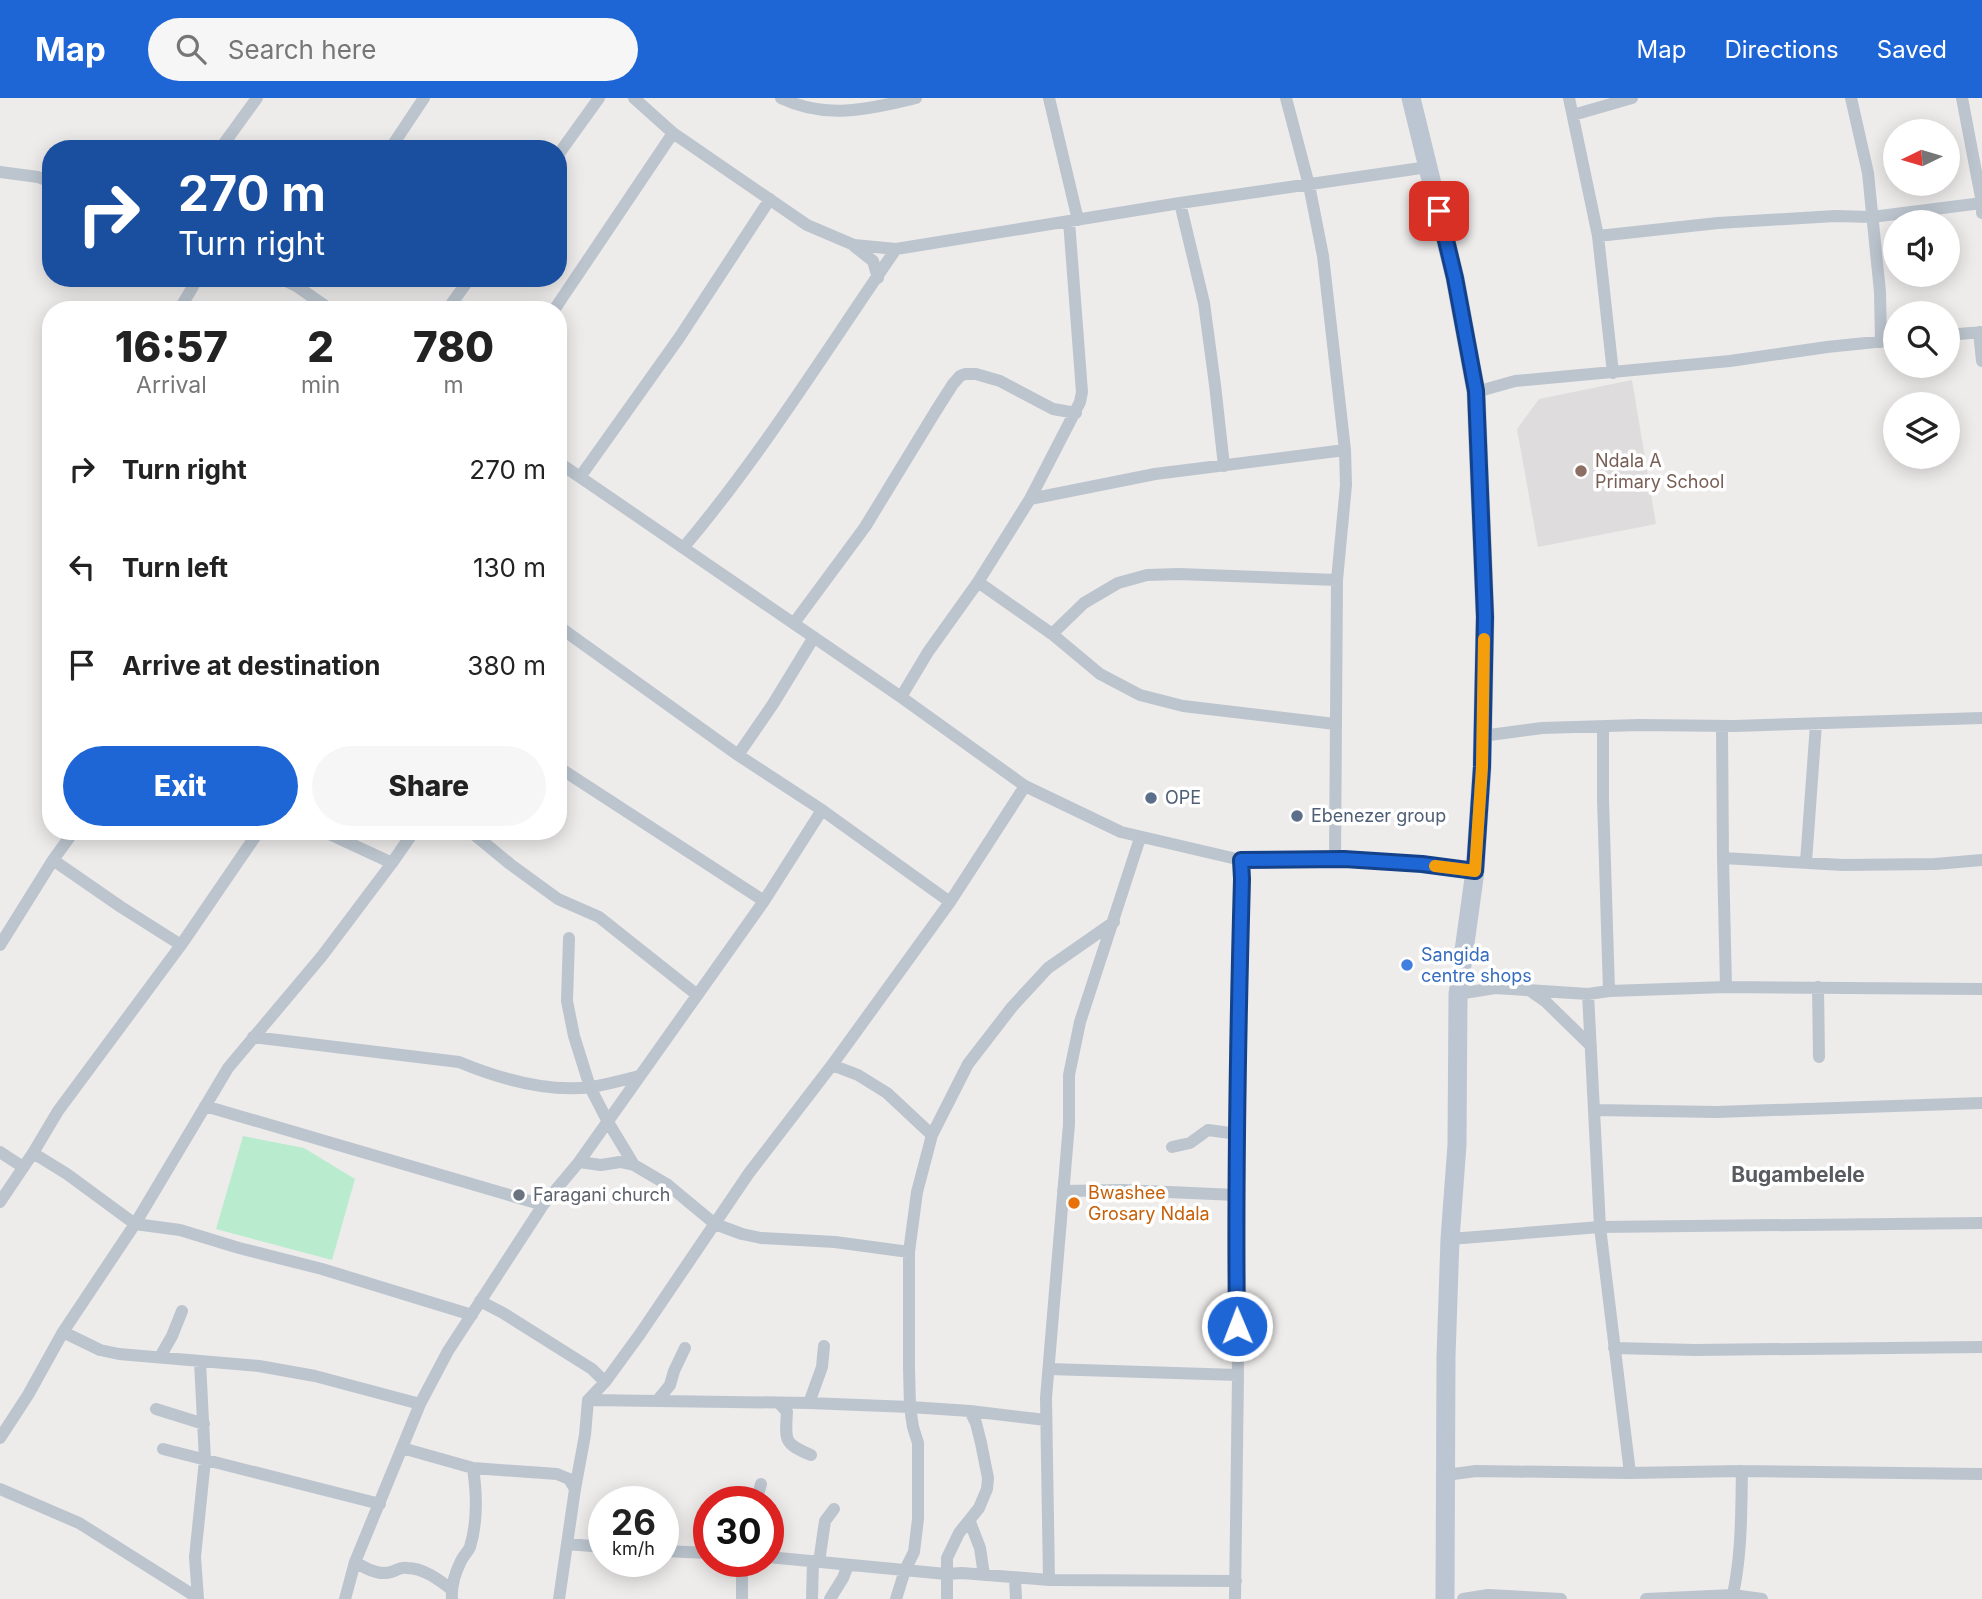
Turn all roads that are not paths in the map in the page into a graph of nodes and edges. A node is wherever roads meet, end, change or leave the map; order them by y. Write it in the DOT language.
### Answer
graph roads {
  1 [pos="257,98"];
  2 [pos="424,98"];
  3 [pos="599,98"];
  4 [pos="634,98"];
  5 [pos="781,98"];
  6 [pos="916,98"];
  7 [pos="1049,98"];
  8 [pos="1286,98"];
  9 [pos="1411,98"];
  10 [pos="1569,98"];
  11 [pos="1632,98"];
  12 [pos="1851,98"];
  13 [pos="1962,98"];
  14 [pos="1573,114"];
  15 [pos="673,132"];
  16 [pos="227,140"];
  17 [pos="396,140"];
  18 [pos="567,142"];
  19 [pos="1428,167"];
  20 [pos="0,172"];
  21 [pos="42,179"];
  22 [pos="1309,185"];
  23 [pos="770,199"];
  24 [pos="1982,203"];
  25 [pos="1180,204"];
  26 [pos="1982,213"];
  27 [pos="1872,217"];
  28 [pos="1074,221"];
  29 [pos="1598,236"];
  30 [pos="854,246"];
  31 [pos="896,249"];
  32 [pos="877,278"];
  33 [pos="305,287"];
  34 [pos="321,301"];
  35 [pos="560,301"];
  36 [pos="1980,332"];
  37 [pos="1960,334"];
  38 [pos="1881,342"];
  39 [pos="1982,361"];
  40 [pos="1613,373"];
  41 [pos="1476,391"];
  42 [pos="1076,413"];
  43 [pos="1345,450"];
  44 [pos="1224,466"];
  45 [pos="567,468"];
  46 [pos="580,477"];
  47 [pos="1030,499"];
  48 [pos="684,547"];
  49 [pos="1336,580"];
  50 [pos="978,582"];
  51 [pos="794,623"];
  52 [pos="567,632"];
  53 [pos="1052,634"];
  54 [pos="814,637"];
  55 [pos="901,697"];
  56 [pos="1982,718"];
  57 [pos="1335,724"];
  58 [pos="1816,724"];
  59 [pos="1722,726"];
  60 [pos="1603,727"];
  61 [pos="1482,736"];
  62 [pos="738,755"];
  63 [pos="567,773"];
  64 [pos="1025,786"];
  65 [pos="822,810"];
  66 [pos="1140,838"];
  67 [pos="67,840"];
  68 [pos="253,840"];
  69 [pos="342,840"];
  70 [pos="408,840"];
  71 [pos="481,840"];
  72 [pos="1723,858"];
  73 [pos="1335,859"];
  74 [pos="53,860"];
  75 [pos="1241,860"];
  76 [pos="1982,860"];
  77 [pos="1806,862"];
  78 [pos="392,863"];
  79 [pos="1475,871"];
  80 [pos="764,901"];
  81 [pos="950,902"];
  82 [pos="1114,922"];
  83 [pos="569,938"];
  84 [pos="0,945"];
  85 [pos="181,945"];
  86 [pos="1726,987"];
  87 [pos="1818,987"];
  88 [pos="1982,989"];
  89 [pos="1609,991"];
  90 [pos="1532,992"];
  91 [pos="696,994"];
  92 [pos="1458,994"];
  93 [pos="1588,994"];
  94 [pos="253,1037"];
  95 [pos="1591,1046"];
  96 [pos="1819,1057"];
  97 [pos="832,1065"];
  98 [pos="639,1076"];
  99 [pos="590,1087"];
  100 [pos="1982,1103"];
  101 [pos="205,1106"];
  102 [pos="1594,1110"];
  103 [pos="608,1122"];
  104 [pos="1238,1134"];
  105 [pos="932,1135"];
  106 [pos="1172,1147"];
  107 [pos="0,1152"];
  108 [pos="33,1153"];
  109 [pos="579,1162"];
  110 [pos="634,1165"];
  111 [pos="23,1167"];
  112 [pos="1063,1191"];
  113 [pos="1236,1195"];
  114 [pos="0,1202"];
  115 [pos="543,1205"];
  116 [pos="1982,1223"];
  117 [pos="135,1224"];
  118 [pos="715,1224"];
  119 [pos="1600,1227"];
  120 [pos="1450,1239"];
  121 [pos="909,1252"];
  122 [pos="480,1301"];
  123 [pos="182,1311"];
  124 [pos="472,1315"];
  125 [pos="64,1332"];
  126 [pos="824,1346"];
  127 [pos="1982,1347"];
  128 [pos="685,1348"];
  129 [pos="1614,1348"];
  130 [pos="160,1357"];
  131 [pos="200,1362"];
  132 [pos="1049,1369"];
  133 [pos="1238,1375"];
  134 [pos="605,1382"];
  135 [pos="589,1400"];
  136 [pos="657,1401"];
  137 [pos="779,1403"];
  138 [pos="809,1403"];
  139 [pos="421,1404"];
  140 [pos="910,1407"];
  141 [pos="156,1409"];
  142 [pos="970,1411"];
  143 [pos="1046,1420"];
  144 [pos="204,1424"];
  145 [pos="0,1438"];
  146 [pos="402,1448"];
  147 [pos="163,1449"];
  148 [pos="811,1455"];
  149 [pos="205,1460"];
  150 [pos="472,1468"];
  151 [pos="494,1469"];
  152 [pos="1742,1471"];
  153 [pos="1630,1473"];
  154 [pos="1982,1474"];
  155 [pos="1446,1475"];
  156 [pos="0,1489"];
  157 [pos="575,1489"];
  158 [pos="476,1490"];
  159 [pos="380,1504"];
  160 [pos="834,1509"];
  161 [pos="970,1522"];
  162 [pos="566,1544"];
  163 [pos="588,1546"];
  164 [pos="784,1558"];
  165 [pos="816,1561"];
  166 [pos="355,1562"];
  167 [pos="848,1564"];
  168 [pos="905,1570"];
  169 [pos="946,1574"];
  170 [pos="984,1575"];
  171 [pos="742,1577"];
  172 [pos="1015,1578"];
  173 [pos="1049,1580"];
  174 [pos="1236,1581"];
  175 [pos="452,1594"];
  176 [pos="1733,1597"];
  177 [pos="198,1599"];
  178 [pos="345,1599"];
  179 [pos="559,1599"];
  180 [pos="742,1599"];
  181 [pos="812,1599"];
  182 [pos="830,1599"];
  183 [pos="896,1599"];
  184 [pos="947,1599"];
  185 [pos="1016,1599"];
  186 [pos="1236,1599"];
  187 [pos="1445,1599"];
  188 [pos="1463,1599"];
  189 [pos="1556,1599"];
  190 [pos="1562,1599"];
  191 [pos="1646,1599"];
  192 [pos="1762,1599"];
  1 -- 16 [label="street"];
  2 -- 17 [label="street"];
  3 -- 18 [label="street"];
  4 -- 15 [label="street"];
  5 -- 6 [label="street"];
  7 -- 28 [label="street"];
  8 -- 22 [label="street"];
  9 -- 19 [label="street"];
  10 -- 14 [label="street"];
  11 -- 14 [label="street"];
  12 -- 27 [label="street"];
  13 -- 24 [label="street"];
  14 -- 29 [label="street"];
  15 -- 23 [label="street"];
  15 -- 35 [label="street"];
  19 -- 22 [label="street"];
  19 -- 41 [label="street"];
  20 -- 21 [label="street"];
  22 -- 25 [label="street"];
  22 -- 43 [label="street"];
  23 -- 30 [label="street"];
  23 -- 46 [label="street"];
  24 -- 26 [label="street"];
  24 -- 27 [label="street"];
  25 -- 28 [label="street"];
  25 -- 44 [label="street"];
  27 -- 29 [label="street"];
  27 -- 38 [label="street"];
  28 -- 31 [label="street"];
  28 -- 42 [label="street"];
  29 -- 40 [label="street"];
  30 -- 31 [label="street"];
  30 -- 32 [label="street"];
  31 -- 32 [label="street"];
  32 -- 48 [label="street"];
  33 -- 34 [label="street"];
  36 -- 37 [label="street"];
  36 -- 39 [label="street"];
  38 -- 40 [label="street"];
  40 -- 41 [label="street"];
  41 -- 61 [label="street"];
  42 -- 47 [label="street"];
  42 -- 51 [label="street"];
  43 -- 44 [label="street"];
  43 -- 49 [label="street"];
  44 -- 47 [label="street"];
  45 -- 46 [label="street"];
  46 -- 48 [label="street"];
  47 -- 50 [label="street"];
  48 -- 51 [label="street"];
  49 -- 53 [label="street"];
  49 -- 57 [label="street"];
  50 -- 53 [label="street"];
  50 -- 55 [label="street"];
  51 -- 54 [label="street"];
  52 -- 62 [label="street"];
  53 -- 57 [label="street"];
  54 -- 55 [label="street"];
  54 -- 62 [label="street"];
  55 -- 64 [label="street"];
  56 -- 58 [label="street"];
  57 -- 73 [label="street"];
  58 -- 59 [label="street"];
  58 -- 77 [label="street"];
  59 -- 60 [label="street"];
  59 -- 72 [label="street"];
  60 -- 61 [label="street"];
  60 -- 89 [label="street"];
  61 -- 79 [label="street"];
  62 -- 65 [label="street"];
  63 -- 80 [label="street"];
  64 -- 66 [label="street"];
  64 -- 81 [label="street"];
  65 -- 80 [label="street"];
  65 -- 81 [label="street"];
  66 -- 75 [label="street"];
  66 -- 82 [label="street"];
  67 -- 74 [label="street"];
  68 -- 85 [label="street"];
  69 -- 78 [label="street"];
  70 -- 78 [label="street"];
  71 -- 91 [label="street"];
  72 -- 77 [label="street"];
  72 -- 86 [label="street"];
  73 -- 75 [label="street"];
  73 -- 79 [label="street"];
  74 -- 84 [label="street"];
  74 -- 85 [label="street"];
  75 -- 104 [label="street"];
  76 -- 77 [label="street"];
  78 -- 94 [label="street"];
  79 -- 92 [label="street"];
  80 -- 91 [label="street"];
  81 -- 97 [label="street"];
  82 -- 105 [label="street"];
  82 -- 112 [label="street"];
  83 -- 99 [label="street"];
  85 -- 108 [label="street"];
  86 -- 87 [label="street"];
  86 -- 89 [label="street"];
  87 -- 88 [label="street"];
  87 -- 96 [label="street"];
  89 -- 93 [label="street"];
  90 -- 92 [label="street"];
  90 -- 93 [label="street"];
  90 -- 95 [label="street"];
  91 -- 98 [label="street"];
  92 -- 120 [label="street"];
  93 -- 95 [label="street"];
  94 -- 99 [label="street"];
  94 -- 101 [label="street"];
  95 -- 102 [label="street"];
  97 -- 105 [label="street"];
  97 -- 118 [label="street"];
  98 -- 99 [label="street"];
  98 -- 103 [label="street"];
  99 -- 103 [label="street"];
  100 -- 102 [label="street"];
  101 -- 115 [label="street"];
  101 -- 117 [label="street"];
  102 -- 119 [label="street"];
  103 -- 109 [label="street"];
  103 -- 110 [label="street"];
  104 -- 106 [label="street"];
  104 -- 113 [label="street"];
  105 -- 121 [label="street"];
  107 -- 111 [label="street"];
  108 -- 111 [label="street"];
  108 -- 117 [label="street"];
  109 -- 110 [label="street"];
  109 -- 115 [label="street"];
  110 -- 118 [label="street"];
  111 -- 114 [label="street"];
  112 -- 113 [label="street"];
  112 -- 132 [label="street"];
  113 -- 133 [label="street"];
  115 -- 122 [label="street"];
  116 -- 119 [label="street"];
  117 -- 124 [label="street"];
  117 -- 125 [label="street"];
  118 -- 121 [label="street"];
  118 -- 134 [label="street"];
  119 -- 120 [label="street"];
  119 -- 129 [label="street"];
  120 -- 155 [label="street"];
  121 -- 140 [label="street"];
  122 -- 124 [label="street"];
  122 -- 134 [label="street"];
  123 -- 130 [label="street"];
  124 -- 139 [label="street"];
  125 -- 130 [label="street"];
  125 -- 145 [label="street"];
  126 -- 138 [label="street"];
  127 -- 129 [label="street"];
  128 -- 136 [label="street"];
  129 -- 153 [label="street"];
  130 -- 131 [label="street"];
  131 -- 139 [label="street"];
  131 -- 144 [label="street"];
  132 -- 133 [label="street"];
  132 -- 143 [label="street"];
  133 -- 174 [label="street"];
  134 -- 135 [label="street"];
  135 -- 136 [label="street"];
  135 -- 157 [label="street"];
  136 -- 137 [label="street"];
  137 -- 138 [label="street"];
  137 -- 148 [label="street"];
  138 -- 140 [label="street"];
  139 -- 146 [label="street"];
  140 -- 142 [label="street"];
  140 -- 168 [label="street"];
  141 -- 144 [label="street"];
  142 -- 143 [label="street"];
  142 -- 161 [label="street"];
  143 -- 173 [label="street"];
  144 -- 149 [label="street"];
  146 -- 150 [label="street"];
  146 -- 159 [label="street"];
  147 -- 149 [label="street"];
  149 -- 159 [label="street"];
  149 -- 177 [label="street"];
  150 -- 151 [label="street"];
  150 -- 158 [label="street"];
  151 -- 157 [label="street"];
  151 -- 158 [label="street"];
  152 -- 153 [label="street"];
  152 -- 154 [label="street"];
  152 -- 176 [label="street"];
  153 -- 155 [label="street"];
  155 -- 187 [label="street"];
  156 -- 177 [label="street"];
  157 -- 162 [label="street"];
  158 -- 175 [label="street"];
  159 -- 166 [label="street"];
  160 -- 165 [label="street"];
  161 -- 169 [label="street"];
  161 -- 170 [label="street"];
  162 -- 163 [label="street"];
  162 -- 179 [label="street"];
  164 -- 165 [label="street"];
  165 -- 167 [label="street"];
  165 -- 181 [label="street"];
  166 -- 175 [label="street"];
  166 -- 178 [label="street"];
  167 -- 168 [label="street"];
  167 -- 182 [label="street"];
  168 -- 169 [label="street"];
  168 -- 183 [label="street"];
  169 -- 170 [label="street"];
  169 -- 184 [label="street"];
  170 -- 172 [label="street"];
  171 -- 180 [label="street"];
  172 -- 173 [label="street"];
  172 -- 185 [label="street"];
  173 -- 174 [label="street"];
  174 -- 186 [label="street"];
  176 -- 191 [label="street"];
  176 -- 192 [label="street"];
  188 -- 189 [label="street"];
  189 -- 190 [label="street"];
}
